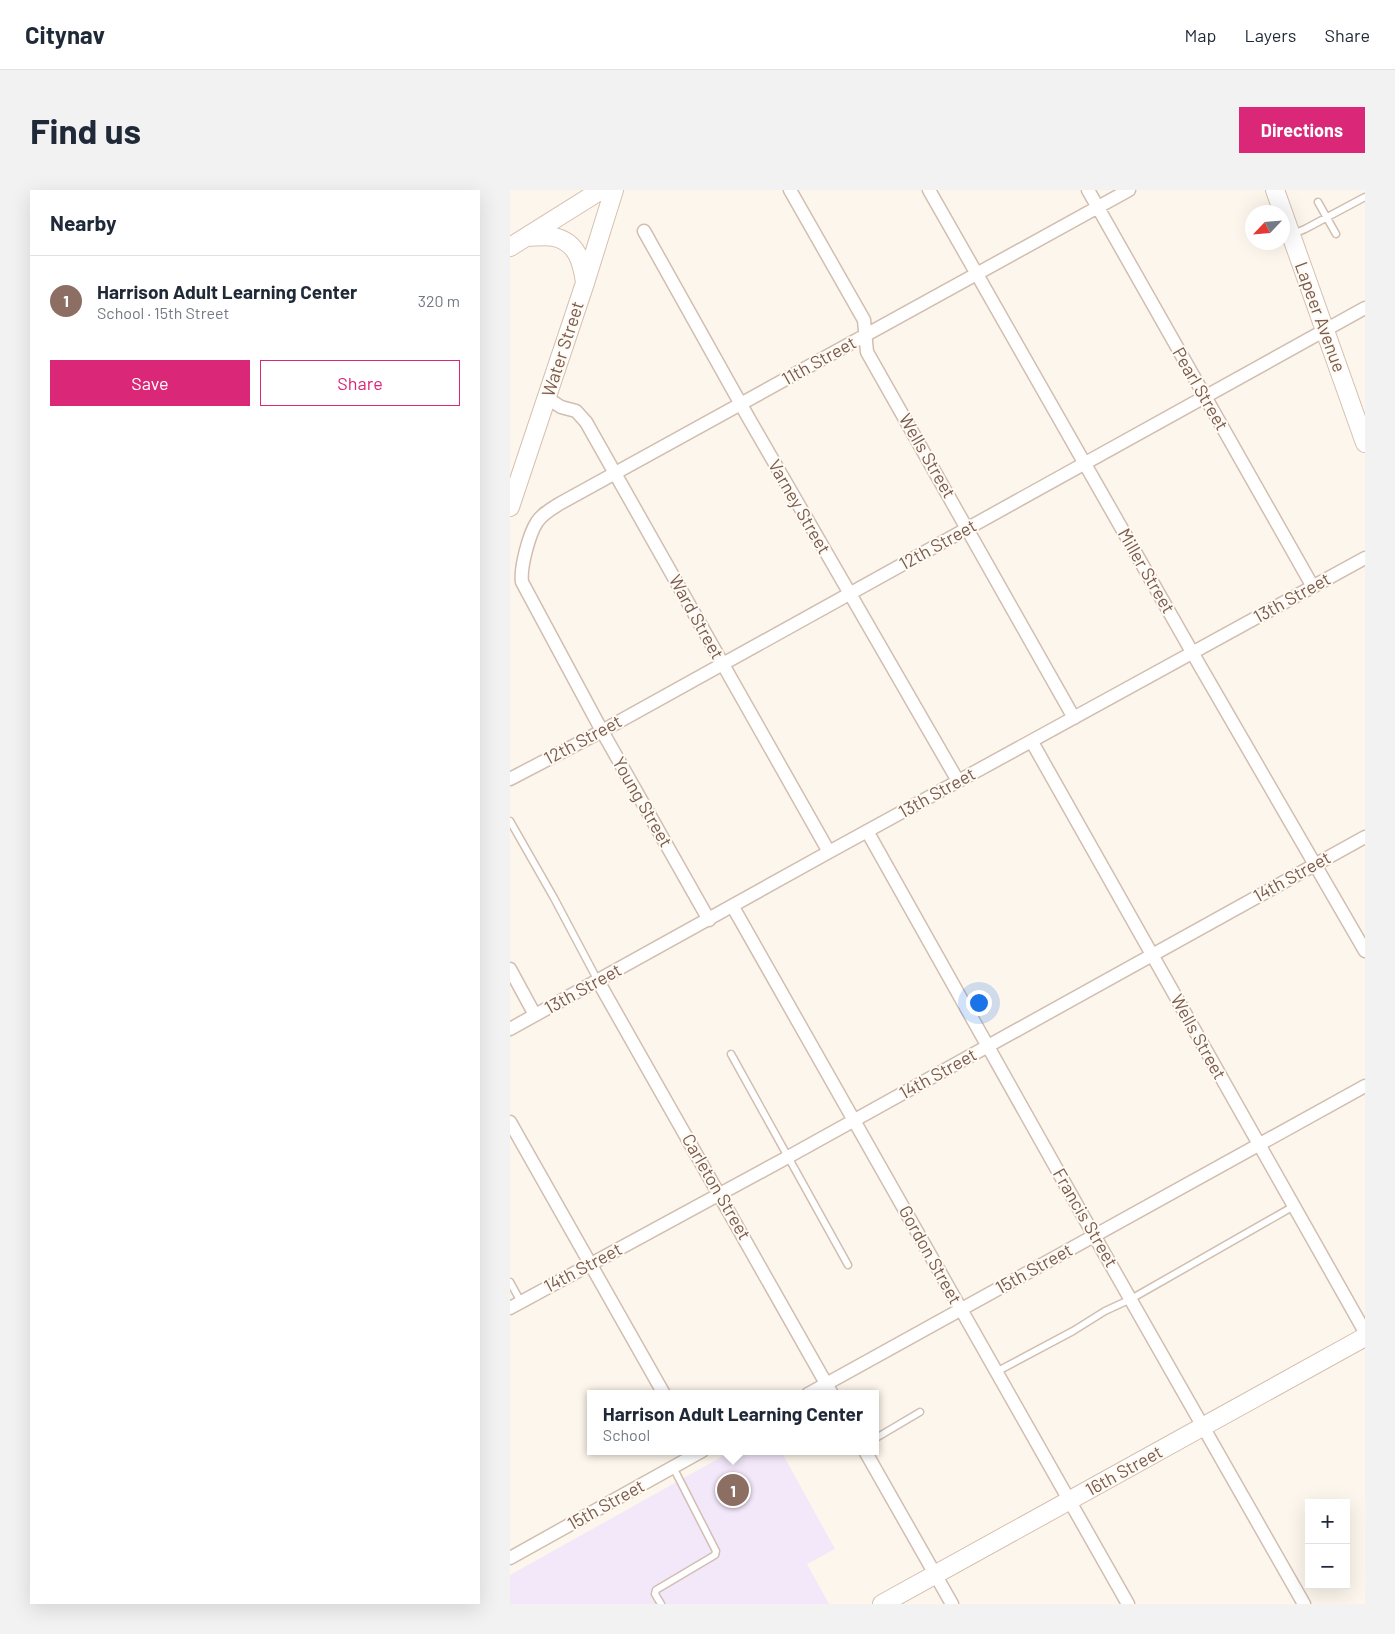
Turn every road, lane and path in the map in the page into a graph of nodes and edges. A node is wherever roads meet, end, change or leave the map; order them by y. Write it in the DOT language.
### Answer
graph roads {
  1 [pos="601,190"];
  2 [pos="614,190"];
  3 [pos="790,190"];
  4 [pos="929,190"];
  5 [pos="1088,190"];
  6 [pos="1129,190"];
  7 [pos="1275,190"];
  8 [pos="1365,197"];
  9 [pos="1318,202"];
  10 [pos="1098,207"];
  11 [pos="1326,217"];
  12 [pos="644,231"];
  13 [pos="1291,234"];
  14 [pos="1336,234"];
  15 [pos="526,237"];
  16 [pos="510,247"];
  17 [pos="977,274"];
  18 [pos="585,283"];
  19 [pos="1365,308"];
  20 [pos="1324,330"];
  21 [pos="865,336"];
  22 [pos="1204,396"];
  23 [pos="547,398"];
  24 [pos="741,404"];
  25 [pos="1365,443"];
  26 [pos="1085,463"];
  27 [pos="615,474"];
  28 [pos="510,507"];
  29 [pos="968,528"];
  30 [pos="527,548"];
  31 [pos="1365,558"];
  32 [pos="1313,587"];
  33 [pos="849,594"];
  34 [pos="1193,653"];
  35 [pos="722,664"];
  36 [pos="1074,718"];
  37 [pos="602,730"];
  38 [pos="1032,742"];
  39 [pos="510,779"];
  40 [pos="958,781"];
  41 [pos="510,820"];
  42 [pos="867,831"];
  43 [pos="1365,838"];
  44 [pos="829,852"];
  45 [pos="1315,865"];
  46 [pos="733,907"];
  47 [pos="709,920"];
  48 [pos="1365,951"];
  49 [pos="1152,954"];
  50 [pos="510,969"];
  51 [pos="598,981"];
  52 [pos="535,1015"];
  53 [pos="510,1029"];
  54 [pos="987,1047"];
  55 [pos="731,1054"];
  56 [pos="1365,1086"];
  57 [pos="854,1120"];
  58 [pos="510,1122"];
  59 [pos="1259,1145"];
  60 [pos="788,1157"];
  61 [pos="720,1194"];
  62 [pos="1295,1206"];
  63 [pos="1094,1236"];
  64 [pos="590,1265"];
  65 [pos="848,1265"];
  66 [pos="510,1282"];
  67 [pos="1131,1299"];
  68 [pos="516,1305"];
  69 [pos="961,1310"];
  70 [pos="1365,1332"];
  71 [pos="1365,1337"];
  72 [pos="996,1372"];
  73 [pos="829,1389"];
  74 [pos="662,1390"];
  75 [pos="920,1412"];
  76 [pos="1203,1426"];
  77 [pos="879,1436"];
  78 [pos="694,1455"];
  79 [pos="867,1455"];
  80 [pos="673,1467"];
  81 [pos="1069,1502"];
  82 [pos="510,1558"];
  83 [pos="935,1574"];
  84 [pos="661,1604"];
  85 [pos="882,1604"];
  86 [pos="952,1604"];
  87 [pos="1128,1604"];
  88 [pos="1304,1604"];
  1 -- 15 [label="street"];
  2 -- 18 [label="street, Water Street"];
  3 -- 21 [label="street, Wells Street"];
  4 -- 17 [label="street, Miller Street"];
  5 -- 10 [label="street, Pearl Street"];
  6 -- 10 [label="street, 11th Street"];
  7 -- 13 [label="street, Lapeer Avenue"];
  8 -- 11 [label="lane"];
  9 -- 11 [label="lane"];
  10 -- 17 [label="street, 11th Street"];
  10 -- 22 [label="street, Pearl Street"];
  11 -- 13 [label="lane"];
  11 -- 14 [label="lane"];
  12 -- 24 [label="street, Varney Street"];
  13 -- 20 [label="street, Lapeer Avenue"];
  15 -- 16 [label="street"];
  15 -- 18 [label="street"];
  17 -- 21 [label="street, 11th Street"];
  17 -- 26 [label="street, Miller Street"];
  18 -- 23 [label="street, Water Street"];
  19 -- 20 [label="street, 12th Street"];
  20 -- 22 [label="street, 12th Street"];
  20 -- 25 [label="street, Lapeer Avenue"];
  21 -- 24 [label="street, 11th Street"];
  21 -- 29 [label="street, Wells Street"];
  22 -- 26 [label="street, 12th Street"];
  22 -- 32 [label="street, Pearl Street"];
  23 -- 27 [label="street, Ward Street"];
  23 -- 28 [label="street, Water Street"];
  24 -- 27 [label="street, 11th Street"];
  24 -- 33 [label="street, Varney Street"];
  26 -- 29 [label="street, 12th Street"];
  26 -- 34 [label="street, Miller Street"];
  27 -- 30 [label="street, 11th Street"];
  27 -- 35 [label="street, Ward Street"];
  29 -- 33 [label="street, 12th Street"];
  29 -- 36 [label="street, Wells Street"];
  30 -- 37 [label="street, Young Street"];
  31 -- 32 [label="street, 13th Street"];
  32 -- 34 [label="street, 13th Street"];
  33 -- 35 [label="street, 12th Street"];
  33 -- 40 [label="street, Varney Street"];
  34 -- 36 [label="street, 13th Street"];
  34 -- 45 [label="street, Miller Street"];
  35 -- 37 [label="street, 12th Street"];
  35 -- 44 [label="street, Ward Street"];
  36 -- 38 [label="street, 13th Street"];
  37 -- 39 [label="street, 12th Street"];
  37 -- 47 [label="street, Young Street"];
  38 -- 40 [label="street, 13th Street"];
  38 -- 49 [label="street, Wells Street"];
  40 -- 42 [label="street, 13th Street"];
  41 -- 51 [label="lane"];
  42 -- 44 [label="street, 13th Street"];
  42 -- 54 [label="street, Francis Street"];
  43 -- 45 [label="street, 14th Street"];
  44 -- 46 [label="street, 13th Street"];
  45 -- 48 [label="street, Miller Street"];
  45 -- 49 [label="street, 14th Street"];
  46 -- 47 [label="street, 13th Street"];
  46 -- 57 [label="street, Gordon Street"];
  47 -- 51 [label="street, 13th Street"];
  49 -- 54 [label="street, 14th Street"];
  49 -- 59 [label="street, Wells Street"];
  50 -- 52 [label="street"];
  51 -- 52 [label="street, 13th Street"];
  51 -- 61 [label="street, Carleton Street"];
  52 -- 53 [label="street, 13th Street"];
  54 -- 57 [label="street, 14th Street"];
  54 -- 63 [label="street, Francis Street"];
  55 -- 60 [label="lane"];
  56 -- 59 [label="street, 15th Street"];
  57 -- 60 [label="street, 14th Street"];
  57 -- 69 [label="street, Gordon Street"];
  58 -- 64 [label="street"];
  59 -- 62 [label="street, Wells Street"];
  59 -- 63 [label="street, 15th Street"];
  60 -- 61 [label="street, 14th Street"];
  60 -- 65 [label="lane"];
  61 -- 64 [label="street, 14th Street"];
  61 -- 73 [label="street, Carleton Street"];
  62 -- 67 [label="lane"];
  62 -- 70 [label="street, Wells Street"];
  63 -- 67 [label="street, Francis Street"];
  63 -- 69 [label="street, 15th Street"];
  64 -- 68 [label="street, 14th Street"];
  64 -- 74 [label="street"];
  66 -- 68 [label="lane"];
  67 -- 72 [label="lane"];
  67 -- 76 [label="street, Francis Street"];
  69 -- 72 [label="street, Gordon Street"];
  69 -- 73 [label="street, 15th Street"];
  71 -- 76 [label="street, 16th Street"];
  72 -- 81 [label="street, Gordon Street"];
  75 -- 77 [label="lane"];
  76 -- 81 [label="street, 16th Street"];
  76 -- 88 [label="street, Francis Street"];
  78 -- 80 [label="street, 15th Street"];
  79 -- 83 [label="street"];
  80 -- 82 [label="street, 15th Street"];
  80 -- 84 [label="lane"];
  81 -- 83 [label="street, 16th Street"];
  81 -- 87 [label="street, Gordon Street"];
  83 -- 85 [label="street, 16th Street"];
  83 -- 86 [label="street"];
}
